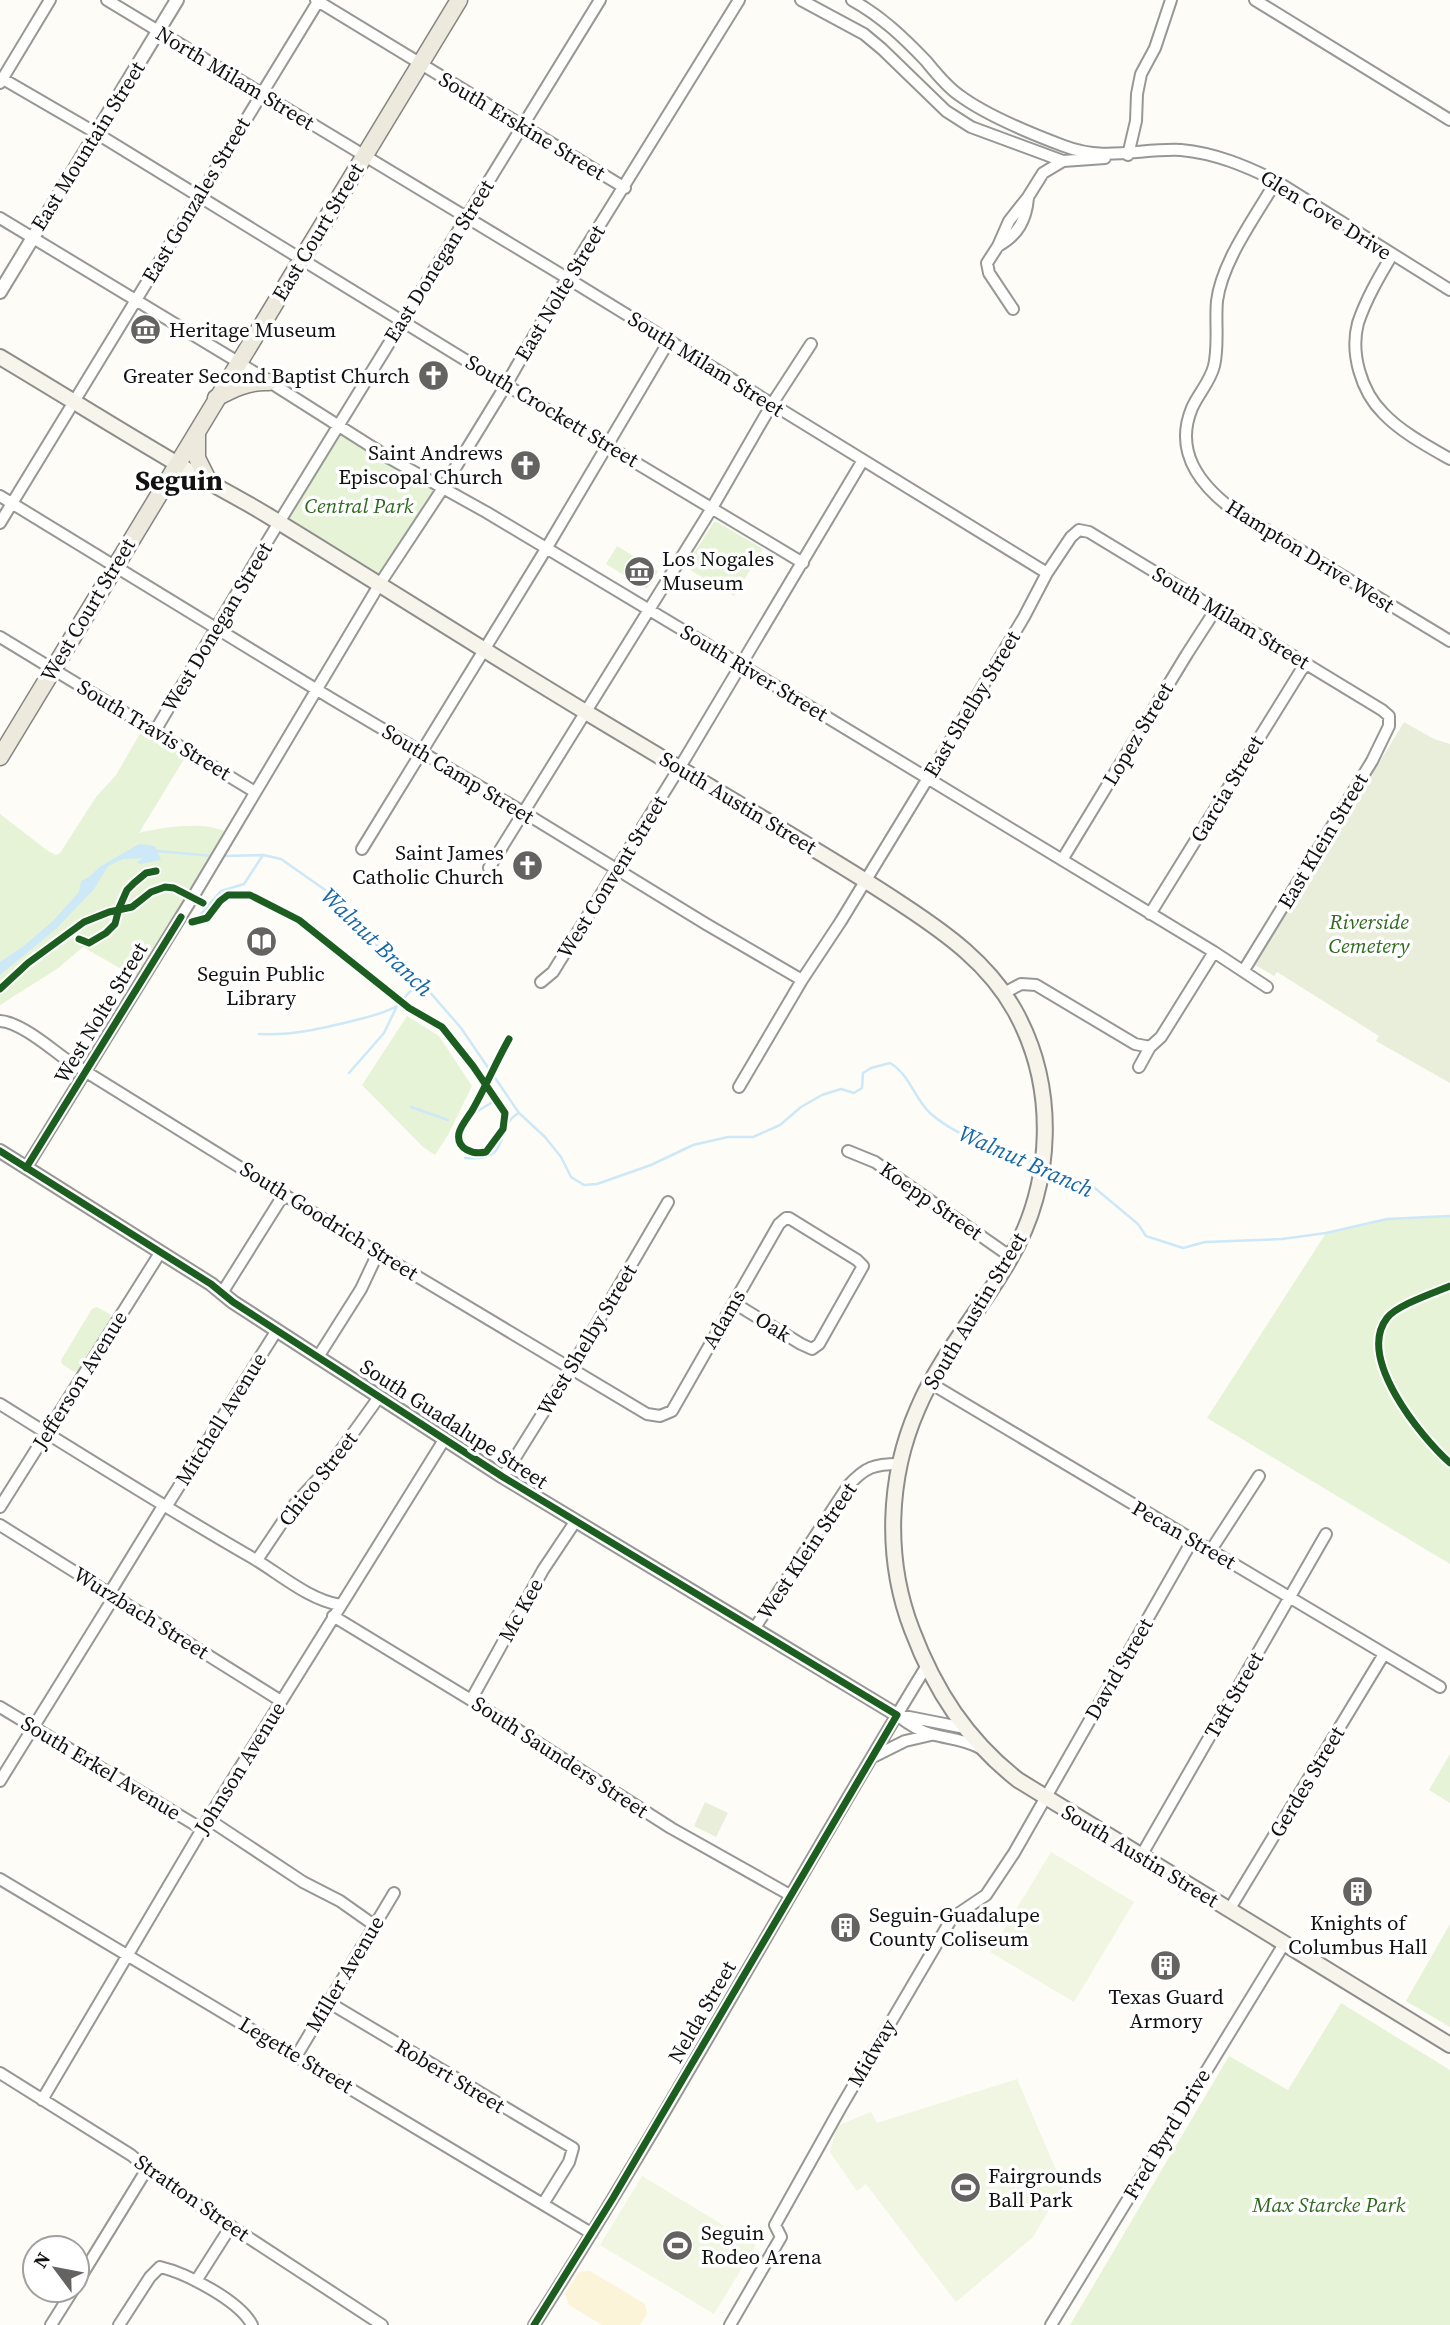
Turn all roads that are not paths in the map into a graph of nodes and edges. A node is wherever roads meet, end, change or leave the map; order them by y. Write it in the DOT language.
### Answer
graph roads {
  1 [pos="50,0"];
  2 [pos="107,0"];
  3 [pos="177,0"];
  4 [pos="317,0"];
  5 [pos="459,0"];
  6 [pos="600,0"];
  7 [pos="739,0"];
  8 [pos="801,0"];
  9 [pos="852,0"];
  10 [pos="1171,0"];
  11 [pos="1255,0"];
  12 [pos="896,30"];
  13 [pos="159,31"];
  14 [pos="882,49"];
  15 [pos="420,65"];
  16 [pos="1,81"];
  17 [pos="261,94"];
  18 [pos="1450,120"];
  19 [pos="523,126"];
  20 [pos="96,133"];
  21 [pos="1040,153"];
  22 [pos="364,155"];
  23 [pos="1114,155"];
  24 [pos="1128,155"];
  25 [pos="1063,161"];
  26 [pos="1042,173"];
  27 [pos="1276,181"];
  28 [pos="625,188"];
  29 [pos="198,196"];
  30 [pos="466,216"];
  31 [pos="0,218"];
  32 [pos="32,237"];
  33 [pos="1392,255"];
  34 [pos="302,258"];
  35 [pos="567,278"];
  36 [pos="1450,290"];
  37 [pos="0,292"];
  38 [pos="135,299"];
  39 [pos="1013,309"];
  40 [pos="403,320"];
  41 [pos="669,341"];
  42 [pos="811,344"];
  43 [pos="0,357"];
  44 [pos="238,362"];
  45 [pos="269,382"];
  46 [pos="506,385"];
  47 [pos="216,398"];
  48 [pos="73,401"];
  49 [pos="772,404"];
  50 [pos="338,426"];
  51 [pos="198,428"];
  52 [pos="608,445"];
  53 [pos="1450,459"];
  54 [pos="863,460"];
  55 [pos="176,463"];
  56 [pos="208,480"];
  57 [pos="443,488"];
  58 [pos="0,496"];
  59 [pos="12,503"];
  60 [pos="712,508"];
  61 [pos="0,523"];
  62 [pos="279,523"];
  63 [pos="1079,530"];
  64 [pos="546,549"];
  65 [pos="803,563"];
  66 [pos="115,566"];
  67 [pos="1047,573"];
  68 [pos="379,585"];
  69 [pos="1216,609"];
  70 [pos="649,610"];
  71 [pos="216,629"];
  72 [pos="0,636"];
  73 [pos="1450,641"];
  74 [pos="483,649"];
  75 [pos="1305,664"];
  76 [pos="741,665"];
  77 [pos="52,668"];
  78 [pos="318,690"];
  79 [pos="1382,710"];
  80 [pos="586,712"];
  81 [pos="155,731"];
  82 [pos="422,752"];
  83 [pos="0,757"];
  84 [pos="679,768"];
  85 [pos="928,778"];
  86 [pos="255,792"];
  87 [pos="522,812"];
  88 [pos="362,849"];
  89 [pos="1062,860"];
  90 [pos="489,868"];
  91 [pos="617,869"];
  92 [pos="866,881"];
  93 [pos="1150,914"];
  94 [pos="1214,952"];
  95 [pos="1244,970"];
  96 [pos="802,980"];
  97 [pos="541,982"];
  98 [pos="1267,987"];
  99 [pos="1004,993"];
  100 [pos="0,1021"];
  101 [pos="1150,1047"];
  102 [pos="1139,1068"];
  103 [pos="86,1071"];
  104 [pos="739,1087"];
  105 [pos="0,1151"];
  106 [pos="848,1151"];
  107 [pos="26,1168"];
  108 [pos="284,1194"];
  109 [pos="668,1202"];
  110 [pos="160,1252"];
  111 [pos="379,1253"];
  112 [pos="1012,1257"];
  113 [pos="222,1293"];
  114 [pos="734,1303"];
  115 [pos="277,1330"];
  116 [pos="812,1349"];
  117 [pos="318,1357"];
  118 [pos="571,1368"];
  119 [pos="930,1383"];
  120 [pos="379,1397"];
  121 [pos="0,1404"];
  122 [pos="660,1416"];
  123 [pos="46,1433"];
  124 [pos="444,1440"];
  125 [pos="899,1464"];
  126 [pos="1259,1476"];
  127 [pos="503,1477"];
  128 [pos="164,1506"];
  129 [pos="0,1507"];
  130 [pos="575,1522"];
  131 [pos="0,1525"];
  132 [pos="1326,1534"];
  133 [pos="1192,1541"];
  134 [pos="1211,1550"];
  135 [pos="257,1560"];
  136 [pos="112,1595"];
  137 [pos="1290,1598"];
  138 [pos="340,1605"];
  139 [pos="332,1616"];
  140 [pos="754,1629"];
  141 [pos="1384,1654"];
  142 [pos="926,1667"];
  143 [pos="1440,1687"];
  144 [pos="471,1700"];
  145 [pos="281,1701"];
  146 [pos="0,1707"];
  147 [pos="897,1715"];
  148 [pos="33,1726"];
  149 [pos="964,1728"];
  150 [pos="932,1735"];
  151 [pos="983,1750"];
  152 [pos="873,1758"];
  153 [pos="0,1781"];
  154 [pos="1045,1798"];
  155 [pos="208,1819"];
  156 [pos="202,1829"];
  157 [pos="1141,1856"];
  158 [pos="0,1879"];
  159 [pos="394,1892"];
  160 [pos="790,1895"];
  161 [pos="1229,1910"];
  162 [pos="374,1925"];
  163 [pos="1284,1944"];
  164 [pos="127,1956"];
  165 [pos="328,2002"];
  166 [pos="1431,2034"];
  167 [pos="1450,2039"];
  168 [pos="1450,2047"];
  169 [pos="297,2055"];
  170 [pos="0,2073"];
  171 [pos="42,2100"];
  172 [pos="147,2169"];
  173 [pos="543,2204"];
  174 [pos="231,2226"];
  175 [pos="591,2233"];
  176 [pos="91,2260"];
  177 [pos="197,2281"];
  178 [pos="64,2304"];
  179 [pos="51,2325"];
  180 [pos="119,2325"];
  181 [pos="252,2325"];
  182 [pos="382,2325"];
  183 [pos="534,2325"];
  184 [pos="730,2325"];
  185 [pos="1051,2325"];
  1 -- 16 [label="street"];
  2 -- 13 [label="street, North Milam Street"];
  3 -- 13 [label="street, East Mountain Street"];
  4 -- 15 [label="street, South Erskine Street"];
  4 -- 17 [label="street, East Gonzales Street"];
  5 -- 15 [label="main road, East Court Street"];
  6 -- 19 [label="street, East Donegan Street"];
  7 -- 28 [label="street, East Nolte Street"];
  8 -- 14 [label="street, Glen Cove Drive"];
  9 -- 12 [label="street, Glen Cove Drive"];
  10 -- 24 [label="street"];
  11 -- 18 [label="street"];
  12 -- 14 [label="street"];
  12 -- 23 [label="street, Glen Cove Drive"];
  13 -- 17 [label="street, North Milam Street"];
  13 -- 20 [label="street, East Mountain Street"];
  14 -- 21 [label="street, Glen Cove Drive"];
  15 -- 19 [label="street, South Erskine Street"];
  15 -- 22 [label="main road, East Court Street"];
  16 -- 20 [label="street, South Crockett Street"];
  17 -- 22 [label="street, North Milam Street"];
  17 -- 29 [label="street, East Gonzales Street"];
  19 -- 28 [label="street, South Erskine Street"];
  19 -- 30 [label="street, East Donegan Street"];
  20 -- 29 [label="street, South Crockett Street"];
  20 -- 32 [label="street, East Mountain Street"];
  21 -- 25 [label="street, Glen Cove Drive"];
  21 -- 26 [label="street"];
  22 -- 30 [label="street, South Milam Street"];
  22 -- 34 [label="main road, East Court Street"];
  23 -- 24 [label="street, Glen Cove Drive"];
  23 -- 25 [label="street, Glen Cove Drive"];
  24 -- 27 [label="street, Glen Cove Drive"];
  25 -- 26 [label="street"];
  26 -- 39 [label="street"];
  27 -- 33 [label="street, Glen Cove Drive"];
  27 -- 73 [label="street, Hampton Drive West"];
  28 -- 35 [label="street, East Nolte Street"];
  29 -- 34 [label="street, South Crockett Street"];
  29 -- 38 [label="street, East Gonzales Street"];
  30 -- 35 [label="street, South Milam Street"];
  30 -- 40 [label="street, East Donegan Street"];
  31 -- 32 [label="street, South River Street"];
  32 -- 37 [label="street, East Mountain Street"];
  32 -- 38 [label="street, South River Street"];
  33 -- 36 [label="street, Glen Cove Drive"];
  33 -- 53 [label="street"];
  34 -- 40 [label="street, South Crockett Street"];
  34 -- 44 [label="main road, East Court Street"];
  35 -- 41 [label="street, South Milam Street"];
  35 -- 46 [label="street, East Nolte Street"];
  38 -- 44 [label="street, South River Street"];
  38 -- 48 [label="street, East Gonzales Street"];
  40 -- 46 [label="street, South Crockett Street"];
  40 -- 50 [label="street, East Donegan Street"];
  41 -- 49 [label="street, South Milam Street"];
  41 -- 52 [label="street"];
  42 -- 49 [label="street"];
  43 -- 48 [label="main road, South Austin Street"];
  44 -- 45 [label="street, South River Street"];
  44 -- 47 [label="main road, East Court Street"];
  45 -- 47 [label="main road"];
  45 -- 50 [label="street, South River Street"];
  46 -- 52 [label="street, South Crockett Street"];
  46 -- 57 [label="street, East Nolte Street"];
  47 -- 51 [label="main road, East Court Street"];
  48 -- 55 [label="main road, South Austin Street"];
  48 -- 59 [label="street, East Gonzales Street"];
  49 -- 54 [label="street, South Milam Street"];
  49 -- 60 [label="street"];
  50 -- 57 [label="street, South River Street"];
  50 -- 62 [label="street, East Donegan Street"];
  51 -- 55 [label="main road, East Court Street"];
  51 -- 56 [label="main road"];
  52 -- 60 [label="street, South Crockett Street"];
  52 -- 64 [label="street"];
  54 -- 65 [label="street, West Convent Street"];
  54 -- 67 [label="street, South Milam Street"];
  55 -- 56 [label="main road, South Austin Street"];
  55 -- 66 [label="main road, West Court Street"];
  56 -- 62 [label="main road, South Austin Street"];
  57 -- 64 [label="street, South River Street"];
  57 -- 68 [label="street, East Nolte Street"];
  58 -- 59 [label="street, South Camp Street"];
  59 -- 61 [label="street, East Gonzales Street"];
  59 -- 66 [label="street, South Camp Street"];
  60 -- 65 [label="street, South Crockett Street"];
  60 -- 70 [label="street"];
  62 -- 68 [label="main road, South Austin Street"];
  62 -- 71 [label="street, West Donegan Street"];
  63 -- 67 [label="street, East Shelby Street"];
  63 -- 69 [label="street, South Milam Street"];
  64 -- 70 [label="street, South River Street"];
  64 -- 74 [label="street"];
  65 -- 76 [label="street, West Convent Street"];
  66 -- 71 [label="street, South Camp Street"];
  66 -- 77 [label="main road, West Court Street"];
  67 -- 85 [label="street, East Shelby Street"];
  68 -- 74 [label="main road, South Austin Street"];
  68 -- 78 [label="street, West Nolte Street"];
  69 -- 75 [label="street, South Milam Street"];
  69 -- 89 [label="street, Lopez Street"];
  70 -- 76 [label="street, South River Street"];
  70 -- 80 [label="street"];
  71 -- 78 [label="street, South Camp Street"];
  71 -- 81 [label="street, West Donegan Street"];
  72 -- 77 [label="street, South Travis Street"];
  74 -- 80 [label="main road, South Austin Street"];
  74 -- 82 [label="street"];
  75 -- 79 [label="street, South Milam Street"];
  75 -- 93 [label="street, Garcia Street"];
  76 -- 84 [label="street, West Convent Street"];
  76 -- 85 [label="street, South River Street"];
  77 -- 81 [label="street, South Travis Street"];
  77 -- 83 [label="main road, West Court Street"];
  78 -- 82 [label="street, South Camp Street"];
  78 -- 86 [label="street, West Nolte Street"];
  79 -- 95 [label="street, East Klein Street"];
  80 -- 84 [label="main road, South Austin Street"];
  80 -- 87 [label="street"];
  81 -- 86 [label="street, South Travis Street"];
  82 -- 87 [label="street, South Camp Street"];
  82 -- 88 [label="street"];
  84 -- 91 [label="street, West Convent Street"];
  84 -- 92 [label="main road, South Austin Street"];
  85 -- 89 [label="street, South River Street"];
  85 -- 92 [label="street, East Shelby Street"];
  86 -- 103 [label="street, West Nolte Street"];
  87 -- 90 [label="street"];
  87 -- 91 [label="street, South Camp Street"];
  89 -- 93 [label="street, South River Street"];
  91 -- 96 [label="street, South Camp Street"];
  91 -- 97 [label="street, West Convent Street"];
  92 -- 96 [label="street"];
  92 -- 99 [label="main road, South Austin Street"];
  93 -- 94 [label="street, South River Street"];
  94 -- 95 [label="street, South River Street"];
  94 -- 101 [label="street"];
  95 -- 98 [label="street, South River Street"];
  96 -- 104 [label="street"];
  99 -- 101 [label="street"];
  99 -- 112 [label="main road, South Austin Street"];
  100 -- 103 [label="street, South Goodrich Street"];
  101 -- 102 [label="street"];
  103 -- 107 [label="street, West Nolte Street"];
  103 -- 108 [label="street, South Goodrich Street"];
  105 -- 107 [label="street, South Guadalupe Street"];
  106 -- 112 [label="street, Koepp Street"];
  107 -- 110 [label="street, South Guadalupe Street"];
  108 -- 111 [label="street, South Goodrich Street"];
  108 -- 113 [label="street"];
  109 -- 118 [label="street, West Shelby Street"];
  110 -- 113 [label="street, South Guadalupe Street"];
  110 -- 123 [label="street, Jefferson Avenue"];
  111 -- 117 [label="street"];
  111 -- 118 [label="street, South Goodrich Street"];
  112 -- 119 [label="main road, South Austin Street"];
  113 -- 115 [label="street, South Guadalupe Street"];
  114 -- 116 [label="street, Oak"];
  114 -- 116 [label="street, Adams"];
  114 -- 122 [label="street, Adams"];
  115 -- 117 [label="street, South Guadalupe Street"];
  115 -- 128 [label="street, Mitchell Avenue"];
  117 -- 120 [label="street, South Guadalupe Street"];
  118 -- 122 [label="street, South Goodrich Street"];
  118 -- 127 [label="street, West Shelby Street"];
  119 -- 125 [label="main road, South Austin Street"];
  119 -- 133 [label="street, Pecan Street"];
  120 -- 124 [label="street, South Guadalupe Street"];
  120 -- 135 [label="street, Chico Street"];
  121 -- 123 [label="street"];
  123 -- 128 [label="street"];
  123 -- 129 [label="street, Jefferson Avenue"];
  124 -- 127 [label="street, South Guadalupe Street"];
  124 -- 138 [label="street, Johnson Avenue"];
  125 -- 140 [label="street, West Klein Street"];
  125 -- 142 [label="main road, South Austin Street"];
  126 -- 134 [label="street"];
  127 -- 130 [label="street, South Guadalupe Street"];
  128 -- 135 [label="street"];
  128 -- 136 [label="street, Mitchell Avenue"];
  130 -- 140 [label="street, South Guadalupe Street"];
  130 -- 144 [label="street, Mc Kee"];
  131 -- 136 [label="street, Wurzbach Street"];
  132 -- 137 [label="street, Taft Street"];
  133 -- 134 [label="street, Pecan Street"];
  133 -- 154 [label="street, David Street"];
  134 -- 137 [label="street, Pecan Street"];
  135 -- 138 [label="street"];
  136 -- 145 [label="street, Wurzbach Street"];
  136 -- 148 [label="street, Mitchell Avenue"];
  137 -- 141 [label="street, Pecan Street"];
  137 -- 157 [label="street, Taft Street"];
  138 -- 139 [label="street, Johnson Avenue"];
  139 -- 144 [label="street, South Saunders Street"];
  139 -- 145 [label="street, Johnson Avenue"];
  140 -- 147 [label="street, South Guadalupe Street"];
  141 -- 143 [label="street, Pecan Street"];
  141 -- 161 [label="street, Gerdes Street"];
  142 -- 147 [label="street, Nelda Street"];
  142 -- 149 [label="main road, South Austin Street"];
  144 -- 160 [label="street, South Saunders Street"];
  145 -- 155 [label="street, Johnson Avenue"];
  146 -- 148 [label="street, South Erkel Avenue"];
  147 -- 149 [label="street, South Guadalupe Street"];
  147 -- 150 [label="street"];
  147 -- 152 [label="street, Nelda Street"];
  148 -- 153 [label="street, Mitchell Avenue"];
  148 -- 156 [label="street, South Erkel Avenue"];
  149 -- 151 [label="main road, South Austin Street"];
  150 -- 151 [label="street"];
  150 -- 152 [label="street"];
  151 -- 154 [label="main road, South Austin Street"];
  152 -- 160 [label="street, Nelda Street"];
  154 -- 157 [label="main road, South Austin Street"];
  154 -- 184 [label="street, Midway"];
  155 -- 156 [label="street, Johnson Avenue"];
  155 -- 162 [label="street, South Erkel Avenue"];
  156 -- 164 [label="street, Johnson Avenue"];
  157 -- 161 [label="main road, South Austin Street"];
  158 -- 164 [label="street, Legette Street"];
  159 -- 162 [label="street, Miller Avenue"];
  160 -- 175 [label="street, Nelda Street"];
  161 -- 163 [label="main road, South Austin Street"];
  162 -- 165 [label="street, Miller Avenue"];
  163 -- 166 [label="main road, South Austin Street"];
  163 -- 185 [label="street, Fred Byrd Drive"];
  164 -- 169 [label="street, Legette Street"];
  164 -- 171 [label="street, Johnson Avenue"];
  165 -- 169 [label="street, Miller Avenue"];
  165 -- 173 [label="street, Robert Street"];
  166 -- 167 [label="street"];
  166 -- 168 [label="main road, South Austin Street"];
  169 -- 173 [label="street, Legette Street"];
  170 -- 171 [label="street, Stratton Street"];
  171 -- 172 [label="street, Stratton Street"];
  172 -- 174 [label="street, Stratton Street"];
  172 -- 176 [label="street"];
  173 -- 175 [label="street, Legette Street"];
  174 -- 177 [label="street"];
  174 -- 182 [label="street, Stratton Street"];
  175 -- 183 [label="street, Nelda Street"];
  177 -- 180 [label="street"];
  177 -- 181 [label="street"];
  178 -- 179 [label="street"];
}
